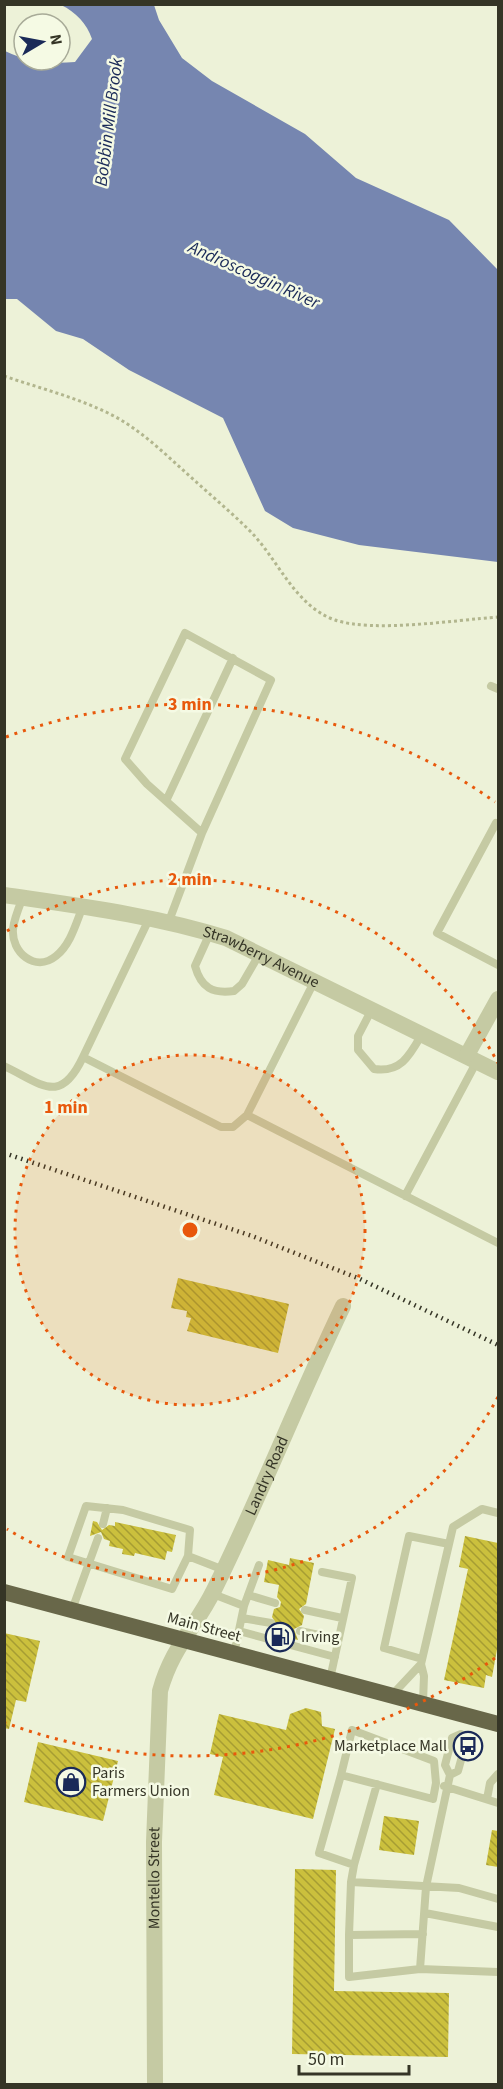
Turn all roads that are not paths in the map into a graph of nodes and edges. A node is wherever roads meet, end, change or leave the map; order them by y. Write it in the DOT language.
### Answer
graph roads {
  1 [pos="233,658"];
  2 [pos="166,801"];
  3 [pos="496,823"];
  4 [pos="202,833"];
  5 [pos="4,895"];
  6 [pos="23,897"];
  7 [pos="83,906"];
  8 [pos="150,917"];
  9 [pos="169,921"];
  10 [pos="210,933"];
  11 [pos="260,953"];
  12 [pos="498,965"];
  13 [pos="315,980"];
  14 [pos="498,999"];
  15 [pos="372,1009"];
  16 [pos="422,1034"];
  17 [pos="83,1057"];
  18 [pos="472,1058"];
  19 [pos="4,1066"];
  20 [pos="498,1072"];
  21 [pos="247,1115"];
  22 [pos="405,1196"];
  23 [pos="498,1243"];
  24 [pos="343,1306"];
  25 [pos="107,1508"];
  26 [pos="498,1513"];
  27 [pos="103,1524"];
  28 [pos="98,1538"];
  29 [pos="448,1544"];
  30 [pos="188,1556"];
  31 [pos="89,1563"];
  32 [pos="259,1565"];
  33 [pos="224,1570"];
  34 [pos="322,1572"];
  35 [pos="4,1592"];
  36 [pos="213,1594"];
  37 [pos="248,1595"];
  38 [pos="275,1603"];
  39 [pos="244,1606"];
  40 [pos="72,1610"];
  41 [pos="305,1610"];
  42 [pos="242,1617"];
  43 [pos="342,1618"];
  44 [pos="270,1623"];
  45 [pos="300,1630"];
  46 [pos="239,1631"];
  47 [pos="338,1639"];
  48 [pos="181,1640"];
  49 [pos="234,1654"];
  50 [pos="335,1657"];
  51 [pos="421,1661"];
  52 [pos="330,1679"];
  53 [pos="392,1695"];
  54 [pos="423,1702"];
  55 [pos="464,1715"];
  56 [pos="498,1724"];
  57 [pos="461,1734"];
  58 [pos="498,1774"];
  59 [pos="341,1775"];
  60 [pos="450,1775"];
  61 [pos="436,1783"];
  62 [pos="377,1784"];
  63 [pos="448,1787"];
  64 [pos="487,1799"];
  65 [pos="498,1803"];
  66 [pos="354,1865"];
  67 [pos="351,1882"];
  68 [pos="426,1887"];
  69 [pos="498,1899"];
  70 [pos="425,1913"];
  71 [pos="498,1927"];
  72 [pos="423,1934"];
  73 [pos="349,1935"];
  74 [pos="420,1969"];
  75 [pos="498,1972"];
  76 [pos="154,2085"];
  1 -- 2 [label="lane"];
  1 -- 2 [label="lane"];
  1 -- 4 [label="lane"];
  2 -- 4 [label="lane"];
  3 -- 12 [label="lane"];
  4 -- 9 [label="lane"];
  5 -- 6 [label="street, Strawberry Avenue"];
  6 -- 7 [label="street, Strawberry Avenue"];
  6 -- 7 [label="lane"];
  7 -- 8 [label="street, Strawberry Avenue"];
  8 -- 9 [label="street, Strawberry Avenue"];
  8 -- 17 [label="lane"];
  9 -- 10 [label="street, Strawberry Avenue"];
  10 -- 11 [label="street, Strawberry Avenue"];
  10 -- 11 [label="lane"];
  11 -- 13 [label="street, Strawberry Avenue"];
  13 -- 15 [label="street, Strawberry Avenue"];
  13 -- 21 [label="lane"];
  14 -- 18 [label="street"];
  15 -- 16 [label="street, Strawberry Avenue"];
  15 -- 16 [label="lane"];
  16 -- 18 [label="street, Strawberry Avenue"];
  17 -- 19 [label="lane"];
  17 -- 21 [label="lane"];
  18 -- 20 [label="street, Strawberry Avenue"];
  18 -- 22 [label="lane"];
  21 -- 22 [label="lane"];
  22 -- 23 [label="lane"];
  24 -- 33 [label="street, Landry Road"];
  25 -- 27 [label="lane"];
  25 -- 30 [label="lane"];
  25 -- 31 [label="lane"];
  26 -- 29 [label="lane"];
  28 -- 31 [label="lane"];
  29 -- 51 [label="lane"];
  29 -- 51 [label="lane"];
  30 -- 31 [label="lane"];
  30 -- 33 [label="lane"];
  31 -- 40 [label="lane"];
  32 -- 37 [label="lane"];
  33 -- 36 [label="street, Landry Road"];
  34 -- 43 [label="lane"];
  35 -- 40 [label="highway, Main Street"];
  36 -- 39 [label="lane"];
  36 -- 48 [label="street, Landry Road"];
  37 -- 38 [label="lane"];
  37 -- 39 [label="lane"];
  39 -- 42 [label="lane"];
  40 -- 48 [label="highway, Main Street"];
  41 -- 43 [label="lane"];
  42 -- 44 [label="lane"];
  42 -- 46 [label="lane"];
  43 -- 47 [label="lane"];
  45 -- 47 [label="lane"];
  46 -- 49 [label="lane"];
  46 -- 50 [label="lane"];
  47 -- 50 [label="lane"];
  48 -- 49 [label="highway, Main Street"];
  48 -- 76 [label="street, Montello Street"];
  49 -- 52 [label="highway, Main Street"];
  50 -- 52 [label="lane"];
  51 -- 53 [label="lane"];
  51 -- 54 [label="lane"];
  52 -- 53 [label="highway, Main Street"];
  53 -- 54 [label="highway, Main Street"];
  54 -- 55 [label="highway, Main Street"];
  55 -- 56 [label="highway, Main Street"];
  55 -- 57 [label="lane"];
  57 -- 60 [label="lane"];
  57 -- 60 [label="lane"];
  58 -- 64 [label="lane"];
  59 -- 61 [label="lane"];
  59 -- 62 [label="lane"];
  59 -- 66 [label="lane"];
  60 -- 63 [label="lane"];
  61 -- 62 [label="lane"];
  61 -- 63 [label="lane"];
  62 -- 66 [label="lane"];
  63 -- 64 [label="lane"];
  63 -- 68 [label="lane"];
  64 -- 65 [label="lane"];
  66 -- 67 [label="lane"];
  67 -- 68 [label="lane"];
  67 -- 73 [label="lane"];
  68 -- 69 [label="lane"];
  68 -- 70 [label="lane"];
  70 -- 71 [label="lane"];
  70 -- 72 [label="lane"];
  72 -- 73 [label="lane"];
  72 -- 74 [label="lane"];
  73 -- 74 [label="lane"];
  74 -- 75 [label="lane"];
}
